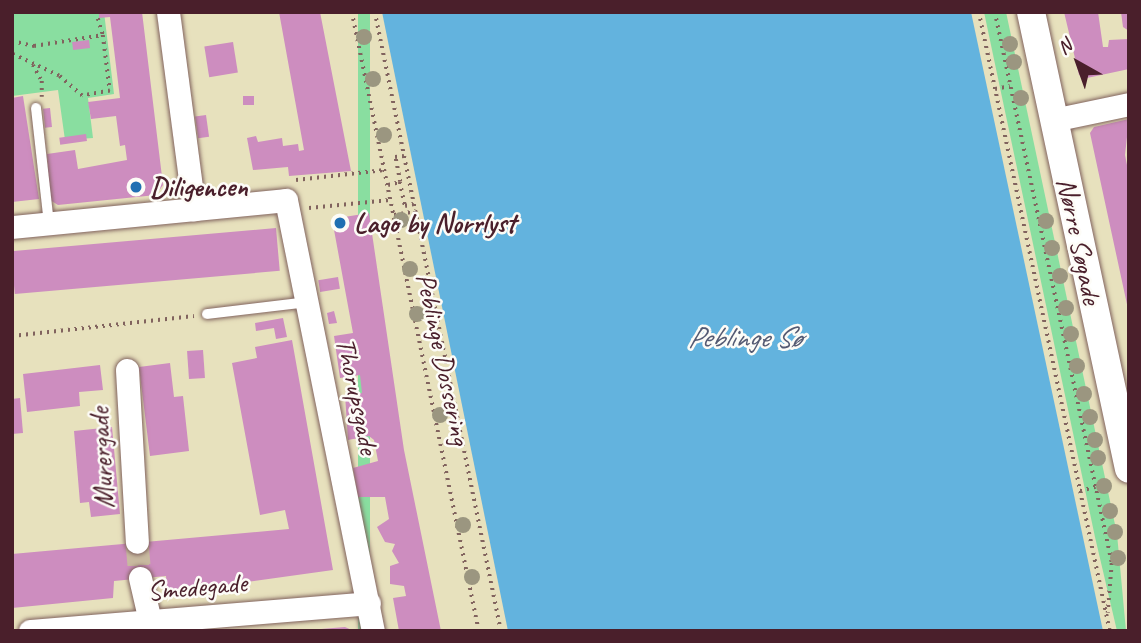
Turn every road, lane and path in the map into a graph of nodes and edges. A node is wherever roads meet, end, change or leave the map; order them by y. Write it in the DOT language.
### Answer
graph roads {
  1 [pos="96,12"];
  2 [pos="168,12"];
  3 [pos="352,12"];
  4 [pos="375,12"];
  5 [pos="978,12"];
  6 [pos="995,12"];
  7 [pos="1031,12"];
  8 [pos="103,35"];
  9 [pos="12,41"];
  10 [pos="12,54"];
  11 [pos="33,64"];
  12 [pos="1010,86"];
  13 [pos="995,89"];
  14 [pos="1129,104"];
  15 [pos="36,107"];
  16 [pos="1053,120"];
  17 [pos="404,156"];
  18 [pos="384,170"];
  19 [pos="400,182"];
  20 [pos="388,185"];
  21 [pos="286,200"];
  22 [pos="390,200"];
  23 [pos="414,204"];
  24 [pos="194,209"];
  25 [pos="416,211"];
  26 [pos="394,215"];
  27 [pos="49,223"];
  28 [pos="12,227"];
  29 [pos="307,302"];
  30 [pos="207,314"];
  31 [pos="12,336"];
  32 [pos="127,370"];
  33 [pos="1129,468"];
  34 [pos="1096,486"];
  35 [pos="1080,491"];
  36 [pos="136,542"];
  37 [pos="140,578"];
  38 [pos="369,603"];
  39 [pos="1107,617"];
  40 [pos="150,621"];
  41 [pos="111,627"];
  42 [pos="30,631"];
  43 [pos="373,631"];
  44 [pos="479,631"];
  45 [pos="501,631"];
  46 [pos="1110,631"];
  1 -- 8 [label="path"];
  2 -- 24 [label="street"];
  3 -- 18 [label="path, Peblinge Dossering"];
  4 -- 17 [label="path"];
  5 -- 13 [label="path"];
  6 -- 12 [label="path"];
  7 -- 16 [label="street, Nørre Søgade"];
  8 -- 9 [label="path"];
  8 -- 11 [label="path"];
  10 -- 11 [label="path"];
  11 -- 15 [label="path"];
  12 -- 13 [label="path"];
  12 -- 34 [label="path"];
  13 -- 35 [label="path"];
  14 -- 16 [label="street"];
  15 -- 27 [label="lane"];
  16 -- 33 [label="street, Nørre Søgade"];
  17 -- 19 [label="path"];
  17 -- 23 [label="path"];
  18 -- 20 [label="path, Peblinge Dossering"];
  18 -- 21 [label="path"];
  19 -- 20 [label="path"];
  19 -- 23 [label="path"];
  20 -- 22 [label="path, Peblinge Dossering"];
  21 -- 22 [label="path"];
  21 -- 24 [label="street"];
  21 -- 29 [label="street, Thorupsgade"];
  22 -- 26 [label="path, Peblinge Dossering"];
  23 -- 25 [label="path"];
  24 -- 27 [label="street"];
  25 -- 26 [label="path"];
  25 -- 45 [label="path"];
  26 -- 44 [label="path, Peblinge Dossering"];
  27 -- 28 [label="street"];
  29 -- 30 [label="lane"];
  29 -- 38 [label="street, Thorupsgade"];
  30 -- 31 [label="path"];
  32 -- 36 [label="street, Murergade"];
  34 -- 35 [label="path"];
  34 -- 39 [label="path"];
  35 -- 39 [label="path"];
  37 -- 40 [label="street"];
  38 -- 40 [label="street, Smedegade"];
  38 -- 43 [label="street, Thorupsgade"];
  39 -- 46 [label="path"];
  40 -- 41 [label="street, Smedegade"];
  41 -- 42 [label="street, Smedegade"];
}
